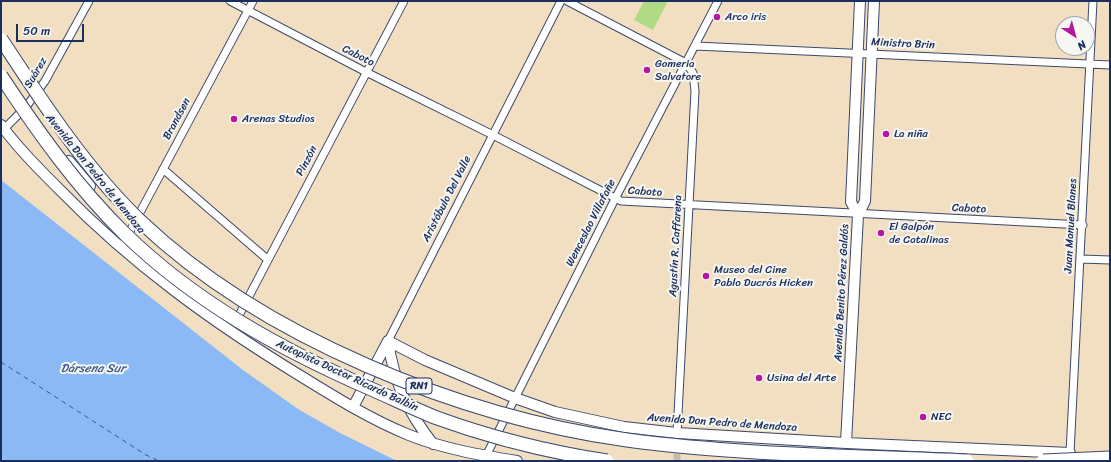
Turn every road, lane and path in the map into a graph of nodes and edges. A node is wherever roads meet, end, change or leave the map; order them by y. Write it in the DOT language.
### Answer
graph roads {
  1 [pos="89,1"];
  2 [pos="230,1"];
  3 [pos="253,1"];
  4 [pos="404,1"];
  5 [pos="561,1"];
  6 [pos="567,1"];
  7 [pos="718,1"];
  8 [pos="860,1"];
  9 [pos="874,1"];
  10 [pos="1093,1"];
  11 [pos="248,10"];
  12 [pos="1,39"];
  13 [pos="695,46"];
  14 [pos="856,53"];
  15 [pos="871,54"];
  16 [pos="686,63"];
  17 [pos="1090,64"];
  18 [pos="1110,65"];
  19 [pos="1,70"];
  20 [pos="366,72"];
  21 [pos="1,76"];
  22 [pos="26,107"];
  23 [pos="3,127"];
  24 [pos="494,134"];
  25 [pos="163,169"];
  26 [pos="615,199"];
  27 [pos="689,206"];
  28 [pos="858,215"];
  29 [pos="1083,225"];
  30 [pos="128,235"];
  31 [pos="121,248"];
  32 [pos="267,259"];
  33 [pos="1081,259"];
  34 [pos="1110,260"];
  35 [pos="174,290"];
  36 [pos="230,332"];
  37 [pos="388,341"];
  38 [pos="515,398"];
  39 [pos="352,407"];
  40 [pos="677,433"];
  41 [pos="434,444"];
  42 [pos="846,444"];
  43 [pos="1070,453"];
  44 [pos="486,456"];
  45 [pos="1110,458"];
  46 [pos="517,461"];
  47 [pos="607,461"];
  48 [pos="967,461"];
  49 [pos="1043,461"];
  1 -- 22 [label="street, Suárez"];
  2 -- 11 [label="street, Caboto"];
  3 -- 11 [label="street, Brandsen"];
  4 -- 20 [label="street, Pinzón"];
  5 -- 24 [label="street, Aristóbulo Del Valle"];
  6 -- 16 [label="street"];
  7 -- 13 [label="street, Wenceslao Villafañe"];
  8 -- 14 [label="main road, Avenida Benito Pérez Galdós"];
  9 -- 15 [label="main road, Avenida Benito Pérez Galdós"];
  10 -- 17 [label="street, Juan Manuel Blanes"];
  11 -- 20 [label="street, Caboto"];
  11 -- 25 [label="street, Brandsen"];
  12 -- 48 [label="highway, Autopista Doctor Ricardo Balbín / RN1, bridge"];
  13 -- 14 [label="street, Ministro Brin"];
  13 -- 16 [label="street, Wenceslao Villafañe"];
  14 -- 15 [label="street, Ministro Brin"];
  14 -- 28 [label="main road, Avenida Benito Pérez Galdós"];
  15 -- 17 [label="street, Ministro Brin"];
  15 -- 28 [label="main road, Avenida Benito Pérez Galdós"];
  16 -- 26 [label="street, Wenceslao Villafañe"];
  16 -- 27 [label="street, Agustín R. Caffarena"];
  17 -- 18 [label="street, Ministro Brin"];
  17 -- 29 [label="street, Juan Manuel Blanes"];
  19 -- 22 [label="main road, Avenida Don Pedro de Mendoza"];
  20 -- 24 [label="street, Caboto"];
  20 -- 32 [label="street, Pinzón"];
  21 -- 47 [label="highway, Autopista Doctor Ricardo Balbín / RN1, bridge"];
  22 -- 23 [label="street, Suárez"];
  22 -- 30 [label="main road, Avenida Don Pedro de Mendoza"];
  23 -- 31 [label="main road, Avenida Don Pedro de Mendoza"];
  24 -- 26 [label="street, Caboto"];
  24 -- 37 [label="street, Aristóbulo Del Valle"];
  25 -- 30 [label="street, Brandsen"];
  25 -- 32 [label="street"];
  26 -- 27 [label="street, Caboto"];
  26 -- 38 [label="street, Wenceslao Villafañe"];
  27 -- 28 [label="street, Caboto"];
  27 -- 40 [label="street, Agustín R. Caffarena"];
  28 -- 29 [label="street, Caboto"];
  28 -- 42 [label="main road, Avenida Benito Pérez Galdós"];
  29 -- 33 [label="street, Juan Manuel Blanes"];
  30 -- 31 [label="street, Brandsen"];
  30 -- 35 [label="main road, Avenida Don Pedro de Mendoza"];
  31 -- 35 [label="main road, Avenida Don Pedro de Mendoza"];
  32 -- 36 [label="street, Pinzón"];
  33 -- 34 [label="street"];
  33 -- 43 [label="street, Juan Manuel Blanes"];
  35 -- 36 [label="main road, Avenida Don Pedro de Mendoza"];
  36 -- 39 [label="main road, Avenida Don Pedro de Mendoza"];
  37 -- 38 [label="main road, Avenida Don Pedro de Mendoza"];
  37 -- 39 [label="main road, Aristóbulo Del Valle"];
  37 -- 41 [label="main road"];
  38 -- 40 [label="main road, Avenida Don Pedro de Mendoza"];
  38 -- 44 [label="street, Wenceslao Villafañe"];
  39 -- 41 [label="main road, Avenida Don Pedro de Mendoza"];
  40 -- 42 [label="main road, Avenida Don Pedro de Mendoza"];
  41 -- 44 [label="main road, Avenida Don Pedro de Mendoza"];
  42 -- 43 [label="main road, Avenida Don Pedro de Mendoza"];
  44 -- 46 [label="main road, Avenida Don Pedro de Mendoza"];
  45 -- 49 [label="highway, bridge"];
}
